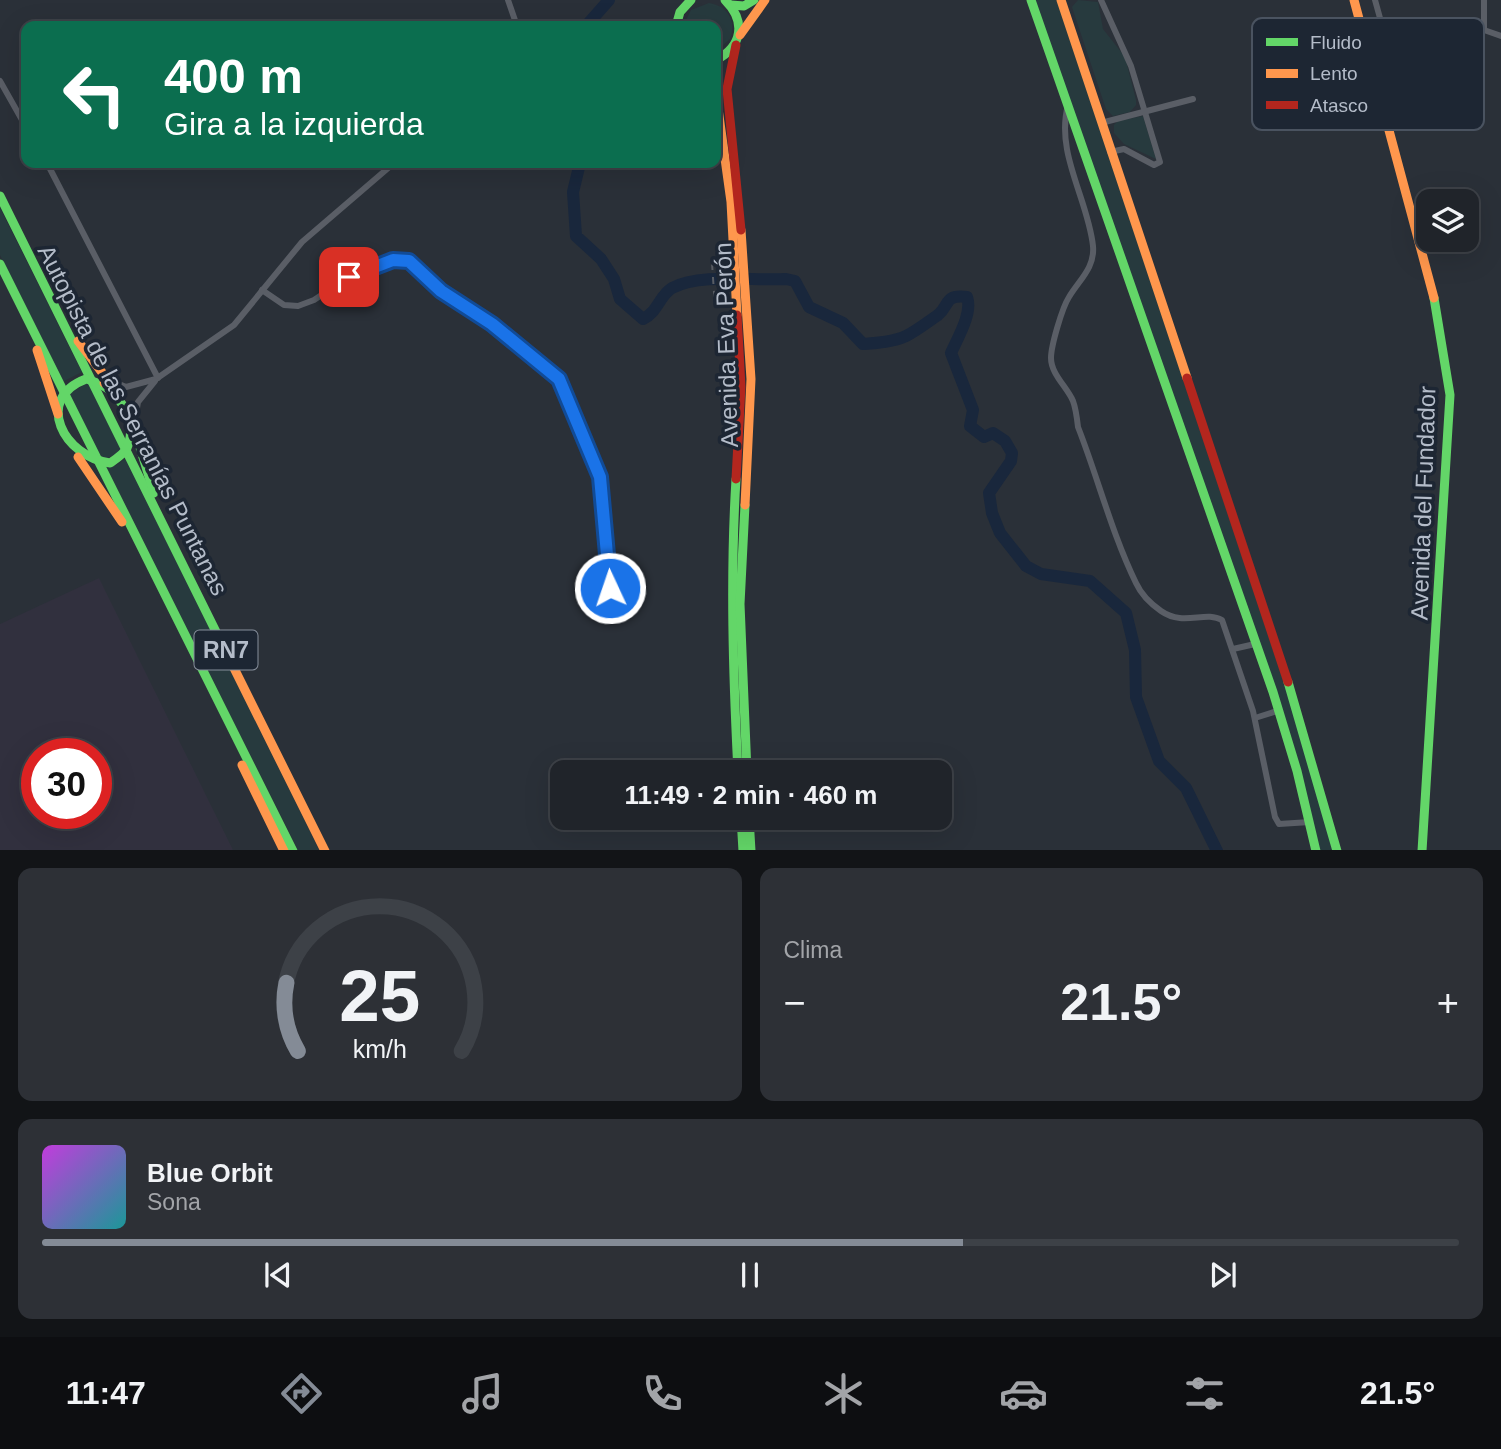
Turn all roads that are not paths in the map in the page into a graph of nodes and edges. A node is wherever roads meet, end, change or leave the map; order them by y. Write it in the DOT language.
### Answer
graph roads {
  1 [pos="508,0"];
  2 [pos="684,0"];
  3 [pos="691,0"];
  4 [pos="754,0"];
  5 [pos="765,0"];
  6 [pos="1031,0"];
  7 [pos="1101,0"];
  8 [pos="1354,0"];
  9 [pos="1375,0"];
  10 [pos="1484,0"];
  11 [pos="1064,1"];
  12 [pos="728,2"];
  13 [pos="678,18"];
  14 [pos="1359,18"];
  15 [pos="1380,18"];
  16 [pos="1483,18"];
  17 [pos="515,21"];
  18 [pos="1484,26"];
  19 [pos="740,35"];
  20 [pos="1501,36"];
  21 [pos="736,45"];
  22 [pos="721,58"];
  23 [pos="0,81"];
  24 [pos="1193,99"];
  25 [pos="1069,104"];
  26 [pos="1145,110"];
  27 [pos="21,118"];
  28 [pos="1101,123"];
  29 [pos="721,124"];
  30 [pos="1389,130"];
  31 [pos="1111,152"];
  32 [pos="50,168"];
  33 [pos="388,168"];
  34 [pos="0,196"];
  35 [pos="738,254"];
  36 [pos="0,264"];
  37 [pos="262,290"];
  38 [pos="741,308"];
  39 [pos="57,313"];
  40 [pos="28,320"];
  41 [pos="157,378"];
  42 [pos="91,379"];
  43 [pos="106,381"];
  44 [pos="64,393"];
  45 [pos="61,425"];
  46 [pos="132,426"];
  47 [pos="71,446"];
  48 [pos="126,451"];
  49 [pos="99,464"];
  50 [pos="164,525"];
  51 [pos="141,548"];
  52 [pos="610,588"];
  53 [pos="1255,643"];
  54 [pos="1233,649"];
  55 [pos="205,675"];
  56 [pos="1277,711"];
  57 [pos="1255,718"];
  58 [pos="738,760"];
  59 [pos="746,760"];
  60 [pos="1310,822"];
  61 [pos="742,830"];
  62 [pos="750,830"];
  63 [pos="284,850"];
  64 [pos="293,850"];
  65 [pos="325,850"];
  66 [pos="743,850"];
  67 [pos="751,850"];
  68 [pos="1316,850"];
  69 [pos="1337,850"];
  70 [pos="1422,850"];
  1 -- 17 [label="street"];
  2 -- 13 [label="main road"];
  3 -- 13 [label="main road"];
  4 -- 12 [label="main road"];
  5 -- 19 [label="main road, Avenida Eva Perón"];
  6 -- 25 [label="main road"];
  7 -- 26 [label="street"];
  8 -- 14 [label="main road, Avenida del Fundador"];
  9 -- 15 [label="street"];
  10 -- 16 [label="street"];
  11 -- 28 [label="main road"];
  12 -- 19 [label="main road"];
  18 -- 20 [label="street"];
  19 -- 21 [label="main road, Avenida Eva Perón"];
  21 -- 22 [label="main road"];
  21 -- 35 [label="main road, Avenida Eva Perón"];
  23 -- 27 [label="street"];
  24 -- 26 [label="street"];
  25 -- 53 [label="main road"];
  25 -- 54 [label="street"];
  26 -- 28 [label="street"];
  26 -- 31 [label="street"];
  28 -- 31 [label="main road"];
  29 -- 35 [label="main road, Avenida Eva Perón"];
  30 -- 70 [label="main road, Avenida del Fundador"];
  31 -- 69 [label="main road"];
  32 -- 41 [label="street"];
  33 -- 37 [label="street"];
  34 -- 39 [label="main road, Autopista de las Serranías Puntanas / RN7"];
  35 -- 38 [label="main road, Avenida Eva Perón"];
  36 -- 40 [label="main road, Autopista de las Serranías Puntanas / RN7"];
  37 -- 41 [label="street"];
  37 -- 52 [label="street"];
  38 -- 58 [label="main road, Avenida Eva Perón"];
  38 -- 59 [label="main road, Avenida Eva Perón"];
  39 -- 42 [label="main road, Autopista de las Serranías Puntanas / RN7"];
  39 -- 43 [label="main road"];
  40 -- 44 [label="main road, Autopista de las Serranías Puntanas / RN7"];
  40 -- 45 [label="main road"];
  41 -- 43 [label="street"];
  41 -- 46 [label="street"];
  42 -- 43 [label="main road"];
  42 -- 44 [label="main road"];
  42 -- 48 [label="main road, Autopista de las Serranías Puntanas / RN7"];
  43 -- 46 [label="main road"];
  44 -- 45 [label="main road"];
  44 -- 49 [label="main road, Autopista de las Serranías Puntanas / RN7"];
  45 -- 47 [label="main road"];
  46 -- 48 [label="main road"];
  46 -- 50 [label="main road"];
  47 -- 49 [label="main road"];
  47 -- 51 [label="main road"];
  48 -- 49 [label="main road"];
  48 -- 50 [label="main road, Autopista de las Serranías Puntanas / RN7"];
  49 -- 51 [label="main road, Autopista de las Serranías Puntanas / RN7"];
  50 -- 65 [label="main road, Autopista de las Serranías Puntanas / RN7"];
  51 -- 55 [label="main road, Autopista de las Serranías Puntanas / RN7"];
  53 -- 54 [label="street"];
  53 -- 56 [label="main road"];
  54 -- 57 [label="street"];
  55 -- 63 [label="main road"];
  55 -- 64 [label="main road, Autopista de las Serranías Puntanas / RN7"];
  56 -- 57 [label="street"];
  56 -- 60 [label="main road"];
  57 -- 60 [label="street"];
  60 -- 68 [label="main road"];
  61 -- 66 [label="main road"];
  62 -- 67 [label="main road"];
}
